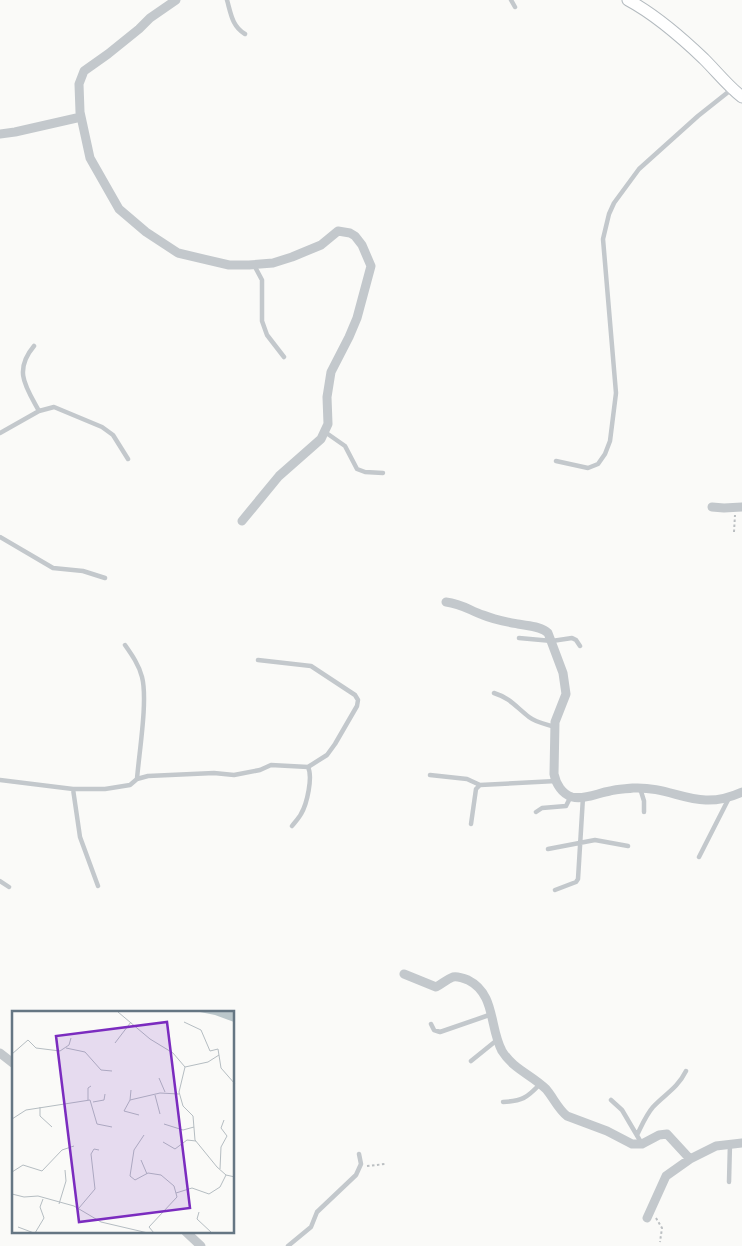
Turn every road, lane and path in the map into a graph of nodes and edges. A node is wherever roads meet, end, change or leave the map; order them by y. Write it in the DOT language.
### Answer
graph roads {
  1 [pos="176,0"];
  2 [pos="228,0"];
  3 [pos="511,0"];
  4 [pos="628,0"];
  5 [pos="515,7"];
  6 [pos="245,34"];
  7 [pos="732,90"];
  8 [pos="742,97"];
  9 [pos="81,117"];
  10 [pos="0,134"];
  11 [pos="254,265"];
  12 [pos="34,346"];
  13 [pos="284,357"];
  14 [pos="39,412"];
  15 [pos="325,432"];
  16 [pos="0,433"];
  17 [pos="128,459"];
  18 [pos="556,462"];
  19 [pos="383,473"];
  20 [pos="712,507"];
  21 [pos="739,508"];
  22 [pos="242,520"];
  23 [pos="734,532"];
  24 [pos="0,537"];
  25 [pos="106,578"];
  26 [pos="446,602"];
  27 [pos="519,638"];
  28 [pos="552,642"];
  29 [pos="125,645"];
  30 [pos="580,646"];
  31 [pos="258,660"];
  32 [pos="494,693"];
  33 [pos="555,727"];
  34 [pos="308,767"];
  35 [pos="430,774"];
  36 [pos="137,779"];
  37 [pos="0,780"];
  38 [pos="556,781"];
  39 [pos="480,785"];
  40 [pos="640,788"];
  41 [pos="73,789"];
  42 [pos="742,792"];
  43 [pos="571,796"];
  44 [pos="583,797"];
  45 [pos="729,798"];
  46 [pos="536,812"];
  47 [pos="644,812"];
  48 [pos="471,824"];
  49 [pos="292,826"];
  50 [pos="580,843"];
  51 [pos="628,846"];
  52 [pos="548,849"];
  53 [pos="699,857"];
  54 [pos="0,881"];
  55 [pos="98,886"];
  56 [pos="9,887"];
  57 [pos="555,890"];
  58 [pos="404,974"];
  59 [pos="492,1014"];
  60 [pos="431,1024"];
  61 [pos="498,1039"];
  62 [pos="0,1053"];
  63 [pos="471,1061"];
  64 [pos="12,1062"];
  65 [pos="686,1071"];
  66 [pos="540,1084"];
  67 [pos="611,1100"];
  68 [pos="503,1102"];
  69 [pos="637,1135"];
  70 [pos="742,1143"];
  71 [pos="642,1144"];
  72 [pos="730,1144"];
  73 [pos="359,1154"];
  74 [pos="690,1159"];
  75 [pos="361,1164"];
  76 [pos="385,1164"];
  77 [pos="728,1182"];
  78 [pos="649,1214"];
  79 [pos="188,1234"];
  80 [pos="660,1242"];
  81 [pos="201,1246"];
  82 [pos="288,1246"];
  1 -- 9 [label="street"];
  2 -- 6 [label="lane"];
  3 -- 5 [label="lane"];
  4 -- 7 [label="street"];
  7 -- 8 [label="street"];
  7 -- 18 [label="lane"];
  9 -- 10 [label="street"];
  9 -- 11 [label="street"];
  11 -- 13 [label="lane"];
  11 -- 15 [label="street"];
  12 -- 14 [label="lane"];
  14 -- 16 [label="lane"];
  14 -- 17 [label="lane"];
  15 -- 19 [label="lane"];
  15 -- 22 [label="street"];
  20 -- 21 [label="street"];
  21 -- 23 [label="path"];
  24 -- 25 [label="lane"];
  26 -- 28 [label="street"];
  27 -- 28 [label="lane"];
  28 -- 30 [label="lane"];
  28 -- 33 [label="street"];
  29 -- 36 [label="lane"];
  31 -- 34 [label="lane"];
  32 -- 33 [label="lane"];
  33 -- 38 [label="street"];
  34 -- 36 [label="lane"];
  34 -- 49 [label="lane"];
  35 -- 39 [label="lane"];
  36 -- 41 [label="lane"];
  37 -- 41 [label="lane"];
  38 -- 39 [label="lane"];
  38 -- 43 [label="street"];
  39 -- 48 [label="lane"];
  40 -- 44 [label="street"];
  40 -- 45 [label="street"];
  40 -- 47 [label="lane"];
  41 -- 55 [label="lane"];
  42 -- 45 [label="street"];
  43 -- 44 [label="street"];
  43 -- 46 [label="lane"];
  44 -- 50 [label="lane"];
  45 -- 53 [label="lane"];
  50 -- 51 [label="lane"];
  50 -- 52 [label="lane"];
  50 -- 57 [label="lane"];
  54 -- 56 [label="lane"];
  58 -- 59 [label="street"];
  59 -- 60 [label="lane"];
  59 -- 61 [label="street"];
  61 -- 63 [label="lane"];
  61 -- 66 [label="street"];
  62 -- 64 [label="street"];
  65 -- 69 [label="lane"];
  66 -- 68 [label="lane"];
  66 -- 71 [label="street"];
  67 -- 69 [label="lane"];
  69 -- 71 [label="lane"];
  70 -- 72 [label="street"];
  71 -- 74 [label="street"];
  72 -- 74 [label="street"];
  72 -- 77 [label="lane"];
  73 -- 75 [label="lane"];
  74 -- 78 [label="street"];
  75 -- 76 [label="path"];
  75 -- 82 [label="lane"];
  78 -- 80 [label="path"];
  79 -- 81 [label="street"];
}
